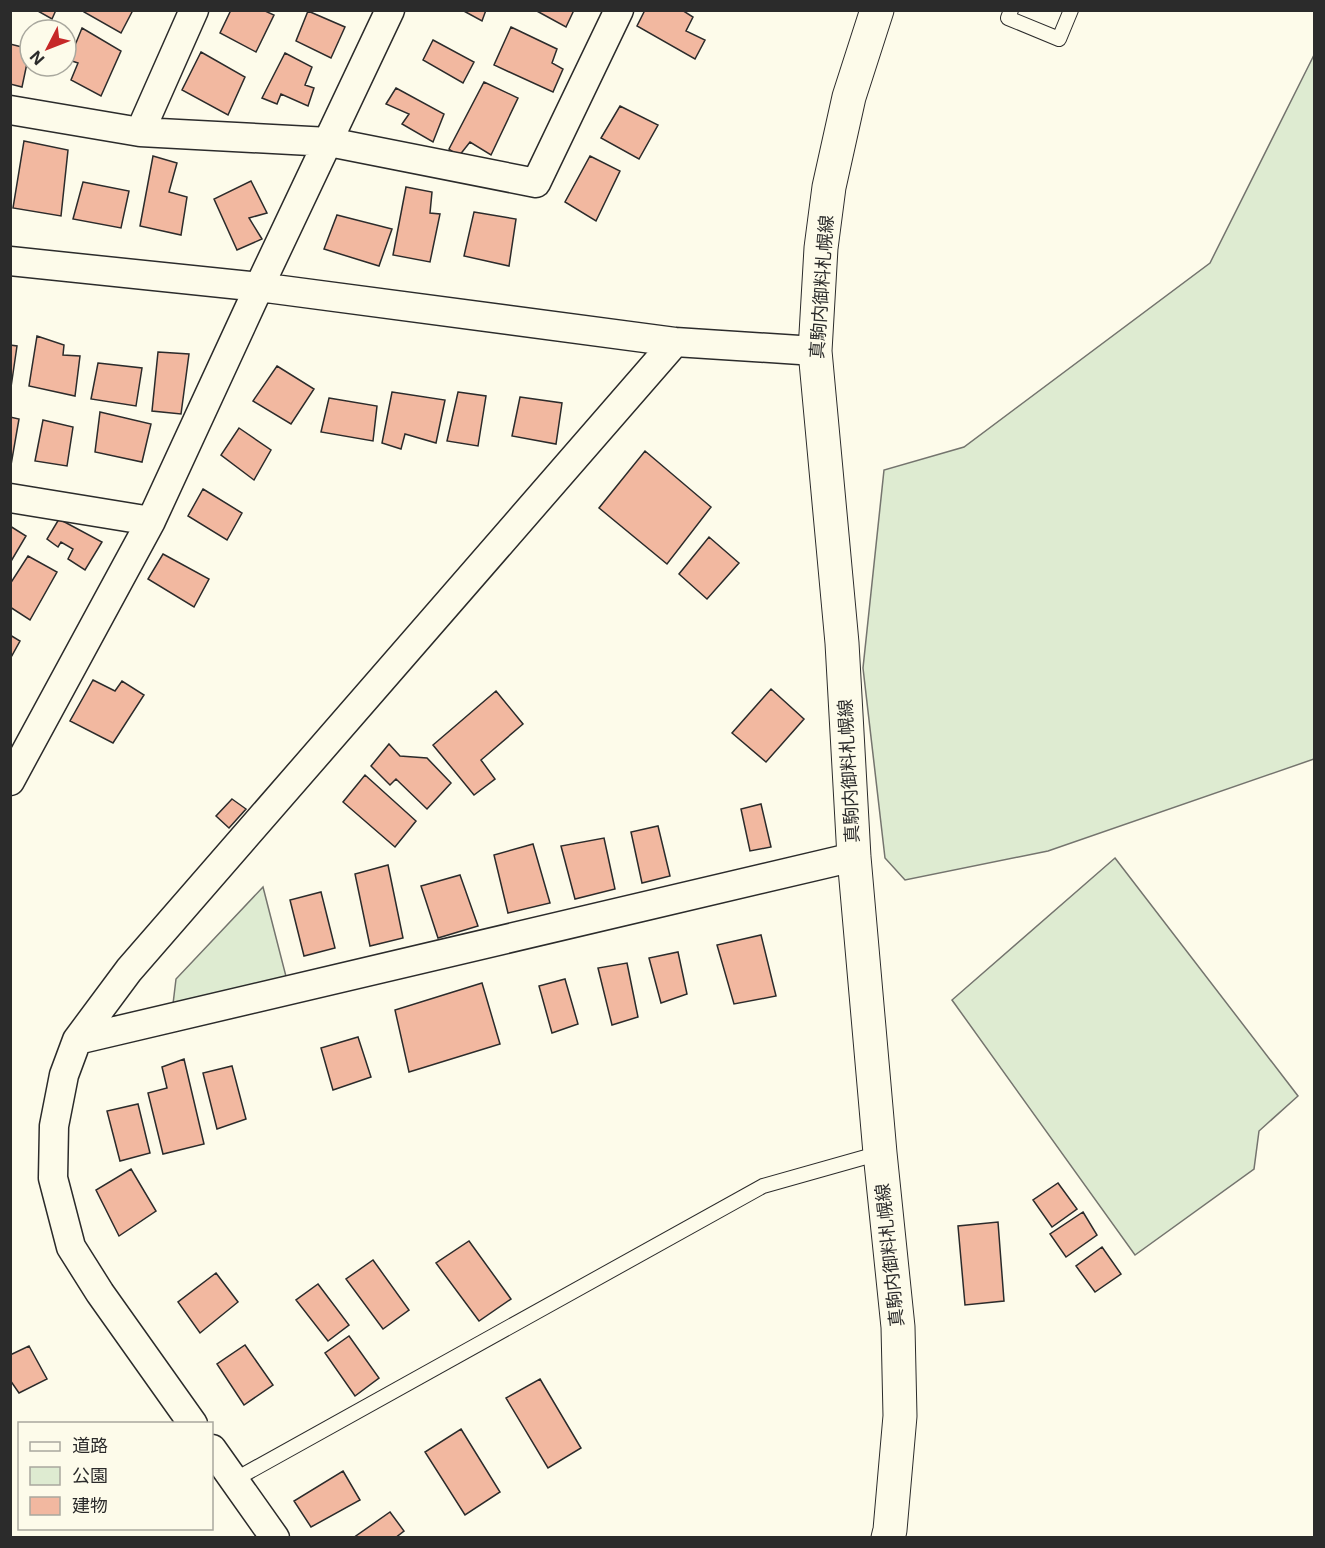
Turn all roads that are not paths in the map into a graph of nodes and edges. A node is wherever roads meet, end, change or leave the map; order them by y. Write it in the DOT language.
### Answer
graph roads {
  1 [pos="194,10"];
  2 [pos="390,10"];
  3 [pos="619,10"];
  4 [pos="878,10"];
  5 [pos="1011,10"];
  6 [pos="1071,10"];
  7 [pos="10,110"];
  8 [pos="140,132"];
  9 [pos="329,142"];
  10 [pos="10,261"];
  11 [pos="259,287"];
  12 [pos="675,342"];
  13 [pos="815,351"];
  14 [pos="10,498"];
  15 [pos="151,521"];
  16 [pos="10,781"];
  17 [pos="854,857"];
  18 [pos="77,1040"];
  19 [pos="880,1153"];
  20 [pos="192,1422"];
  21 [pos="213,1450"];
  22 [pos="234,1480"];
  23 [pos="275,1538"];
  24 [pos="888,1538"];
  1 -- 8 [label="street"];
  2 -- 9 [label="street"];
  3 -- 9 [label="street"];
  4 -- 13 [label="main road, 真駒内御料札幌線"];
  5 -- 6 [label="lane"];
  7 -- 8 [label="street"];
  8 -- 9 [label="street"];
  9 -- 11 [label="street"];
  10 -- 11 [label="street"];
  11 -- 12 [label="street"];
  11 -- 15 [label="street"];
  12 -- 13 [label="street"];
  12 -- 18 [label="street"];
  13 -- 17 [label="main road, 真駒内御料札幌線"];
  14 -- 15 [label="street"];
  15 -- 16 [label="street"];
  17 -- 18 [label="street"];
  17 -- 19 [label="main road, 真駒内御料札幌線"];
  18 -- 20 [label="street"];
  19 -- 22 [label="lane"];
  19 -- 24 [label="main road, 真駒内御料札幌線"];
  21 -- 22 [label="street"];
  22 -- 23 [label="street"];
}
